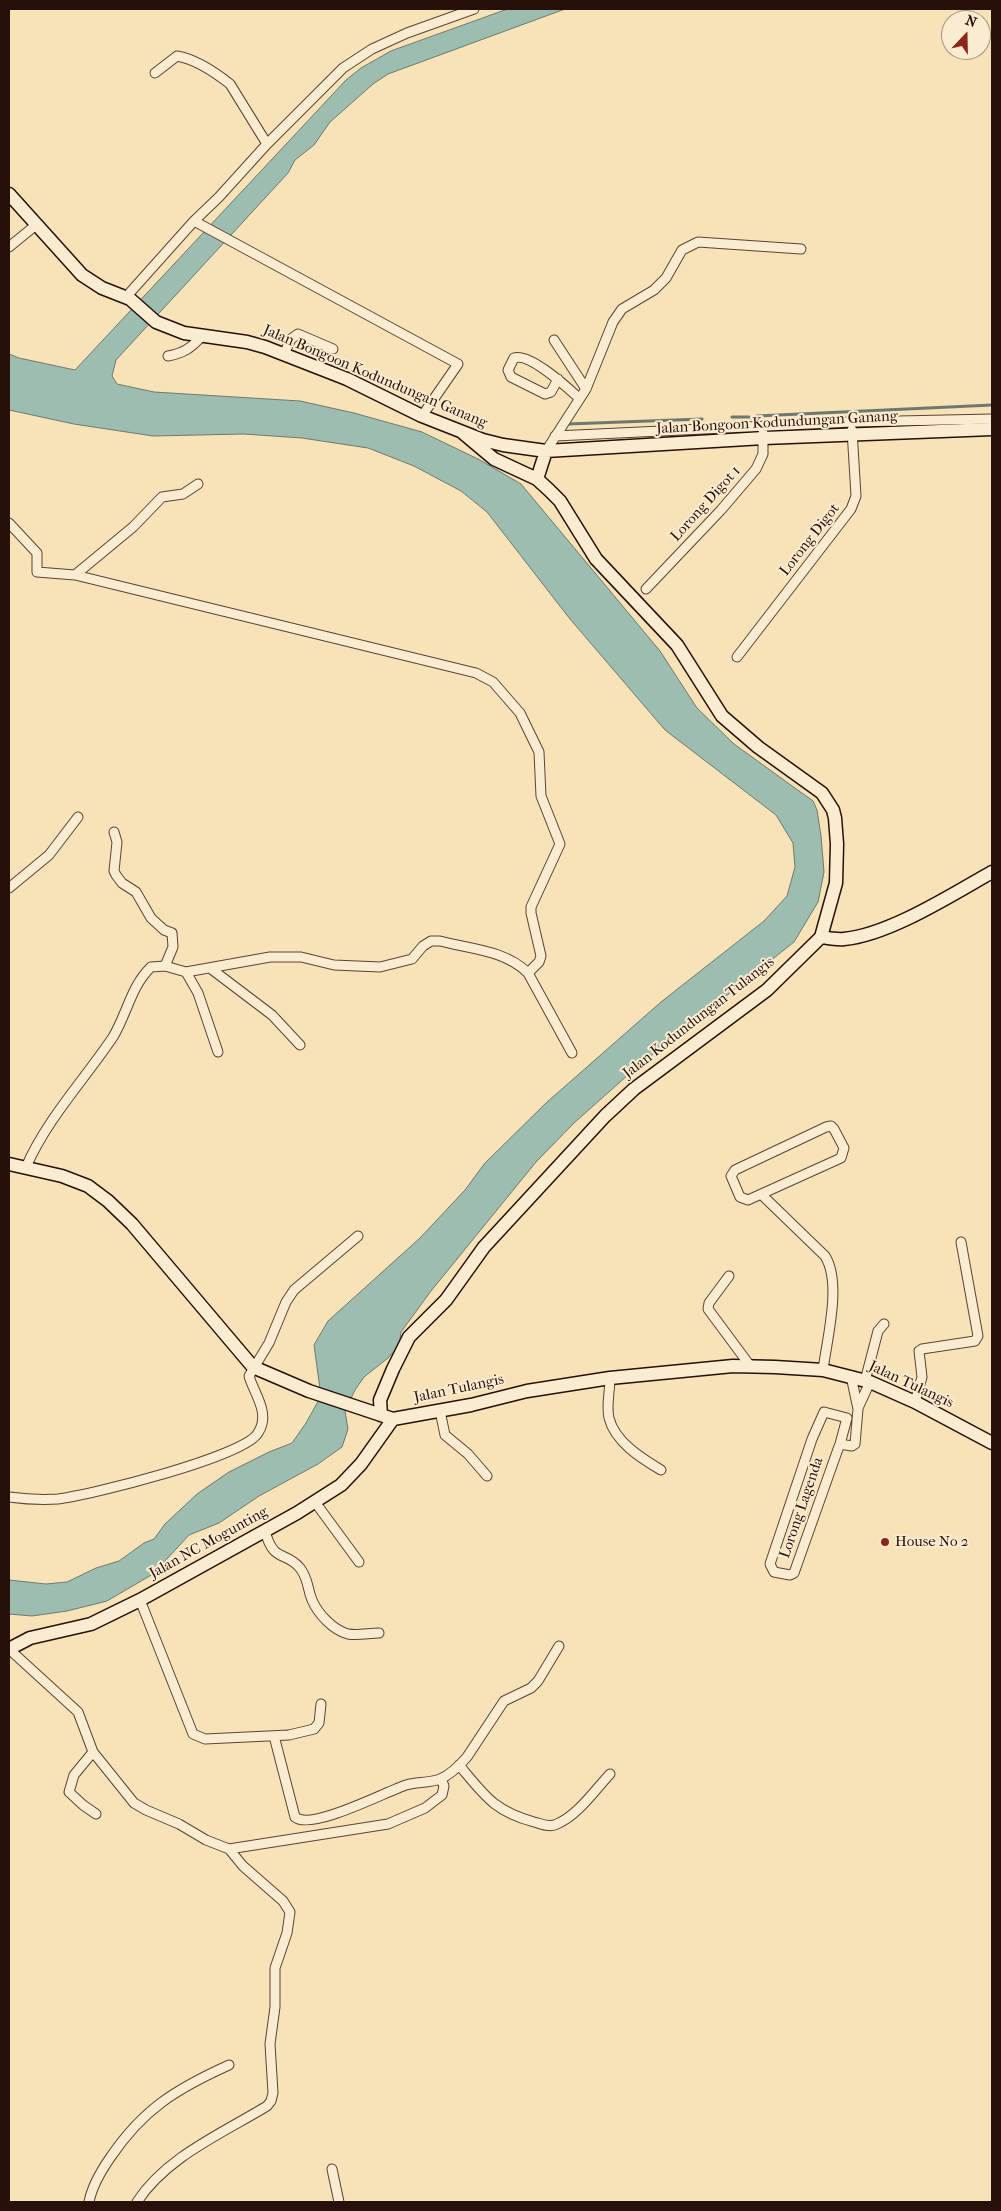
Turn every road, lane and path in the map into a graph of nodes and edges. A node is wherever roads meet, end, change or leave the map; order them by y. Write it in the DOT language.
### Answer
graph roads {
  1 [pos="474,9"];
  2 [pos="155,73"];
  3 [pos="267,144"];
  4 [pos="9,194"];
  5 [pos="198,223"];
  6 [pos="36,224"];
  7 [pos="9,246"];
  8 [pos="801,249"];
  9 [pos="128,298"];
  10 [pos="202,336"];
  11 [pos="554,340"];
  12 [pos="333,349"];
  13 [pos="284,354"];
  14 [pos="168,356"];
  15 [pos="558,379"];
  16 [pos="586,389"];
  17 [pos="579,398"];
  18 [pos="422,416"];
  19 [pos="992,419"];
  20 [pos="892,427"];
  21 [pos="852,428"];
  22 [pos="992,429"];
  23 [pos="463,433"];
  24 [pos="763,433"];
  25 [pos="555,436"];
  26 [pos="546,451"];
  27 [pos="537,479"];
  28 [pos="198,484"];
  29 [pos="9,523"];
  30 [pos="75,575"];
  31 [pos="646,589"];
  32 [pos="737,657"];
  33 [pos="78,817"];
  34 [pos="114,832"];
  35 [pos="992,872"];
  36 [pos="9,888"];
  37 [pos="821,937"];
  38 [pos="165,966"];
  39 [pos="210,968"];
  40 [pos="186,972"];
  41 [pos="528,973"];
  42 [pos="300,1046"];
  43 [pos="218,1052"];
  44 [pos="572,1053"];
  45 [pos="9,1164"];
  46 [pos="26,1167"];
  47 [pos="762,1195"];
  48 [pos="358,1236"];
  49 [pos="961,1242"];
  50 [pos="729,1276"];
  51 [pos="884,1324"];
  52 [pos="253,1367"];
  53 [pos="751,1367"];
  54 [pos="823,1370"];
  55 [pos="851,1376"];
  56 [pos="610,1378"];
  57 [pos="867,1381"];
  58 [pos="915,1402"];
  59 [pos="858,1408"];
  60 [pos="440,1411"];
  61 [pos="387,1417"];
  62 [pos="992,1443"];
  63 [pos="840,1444"];
  64 [pos="660,1470"];
  65 [pos="487,1476"];
  66 [pos="9,1497"];
  67 [pos="315,1502"];
  68 [pos="265,1531"];
  69 [pos="359,1562"];
  70 [pos="140,1600"];
  71 [pos="379,1633"];
  72 [pos="559,1646"];
  73 [pos="10,1647"];
  74 [pos="321,1704"];
  75 [pos="274,1736"];
  76 [pos="93,1752"];
  77 [pos="459,1765"];
  78 [pos="610,1774"];
  79 [pos="441,1779"];
  80 [pos="96,1814"];
  81 [pos="229,1849"];
  82 [pos="228,2065"];
  83 [pos="332,2168"];
  84 [pos="89,2202"];
  85 [pos="137,2202"];
  86 [pos="339,2202"];
  1 -- 3 [label="street"];
  2 -- 3 [label="street"];
  3 -- 5 [label="street"];
  4 -- 6 [label="street, Jalan Bongoon Kodundungan Ganang"];
  5 -- 9 [label="street"];
  5 -- 18 [label="street"];
  6 -- 7 [label="street"];
  6 -- 9 [label="street, Jalan Bongoon Kodundungan Ganang"];
  8 -- 16 [label="street"];
  9 -- 10 [label="street, Jalan Bongoon Kodundungan Ganang"];
  10 -- 13 [label="street, Jalan Bongoon Kodundungan Ganang"];
  10 -- 14 [label="street"];
  11 -- 16 [label="street"];
  12 -- 13 [label="street"];
  13 -- 18 [label="street, Jalan Bongoon Kodundungan Ganang"];
  15 -- 15 [label="street"];
  15 -- 17 [label="street"];
  16 -- 17 [label="street"];
  17 -- 25 [label="street"];
  18 -- 23 [label="street, Jalan Bongoon Kodundungan Ganang"];
  19 -- 20 [label="street"];
  20 -- 21 [label="street, Jalan Bongoon Kodundungan Ganang"];
  20 -- 22 [label="street, Jalan Bongoon Kodundungan Ganang"];
  21 -- 24 [label="street, Jalan Bongoon Kodundungan Ganang"];
  21 -- 32 [label="street, Lorong Digot"];
  23 -- 26 [label="street, Jalan Bongoon Kodundungan Ganang"];
  23 -- 27 [label="street, Jalan Kodundungan Tulangis"];
  24 -- 25 [label="street"];
  24 -- 26 [label="street, Jalan Bongoon Kodundungan Ganang"];
  24 -- 31 [label="street, Lorong Digot 1"];
  25 -- 26 [label="street"];
  26 -- 27 [label="street"];
  27 -- 37 [label="street, Jalan Kodundungan Tulangis"];
  28 -- 30 [label="street"];
  29 -- 30 [label="street"];
  30 -- 41 [label="street"];
  33 -- 36 [label="street"];
  34 -- 38 [label="street"];
  35 -- 37 [label="street"];
  37 -- 61 [label="street, Jalan Kodundungan Tulangis"];
  38 -- 40 [label="street"];
  38 -- 46 [label="street"];
  39 -- 40 [label="street"];
  39 -- 41 [label="street"];
  39 -- 42 [label="street"];
  40 -- 43 [label="street"];
  41 -- 44 [label="street"];
  45 -- 46 [label="street, Jalan Tulangis"];
  46 -- 52 [label="street, Jalan Tulangis"];
  47 -- 47 [label="street"];
  47 -- 54 [label="street"];
  48 -- 52 [label="street"];
  49 -- 58 [label="street"];
  50 -- 53 [label="street"];
  51 -- 57 [label="street"];
  52 -- 61 [label="street, Jalan Tulangis"];
  52 -- 66 [label="street"];
  53 -- 54 [label="street, Jalan Tulangis"];
  53 -- 56 [label="street, Jalan Tulangis"];
  54 -- 55 [label="street, Jalan Tulangis"];
  55 -- 57 [label="street, Jalan Tulangis"];
  55 -- 59 [label="street"];
  56 -- 60 [label="street, Jalan Tulangis"];
  56 -- 64 [label="street"];
  57 -- 58 [label="street, Jalan Tulangis"];
  57 -- 59 [label="street"];
  58 -- 62 [label="street, Jalan Tulangis"];
  59 -- 63 [label="street, Lorong Lagenda"];
  60 -- 61 [label="street, Jalan Tulangis"];
  60 -- 65 [label="street"];
  61 -- 67 [label="street, Jalan NC Mogunting"];
  63 -- 63 [label="street, Lorong Lagenda"];
  67 -- 68 [label="street, Jalan NC Mogunting"];
  67 -- 69 [label="street"];
  68 -- 70 [label="street, Jalan NC Mogunting"];
  68 -- 71 [label="street"];
  70 -- 73 [label="street, Jalan NC Mogunting"];
  70 -- 75 [label="street"];
  72 -- 77 [label="street"];
  73 -- 76 [label="street"];
  74 -- 75 [label="street"];
  75 -- 79 [label="street"];
  76 -- 80 [label="street"];
  76 -- 81 [label="street"];
  77 -- 78 [label="street"];
  77 -- 79 [label="street"];
  79 -- 81 [label="street"];
  81 -- 85 [label="street"];
  82 -- 84 [label="street"];
  83 -- 86 [label="street"];
}
